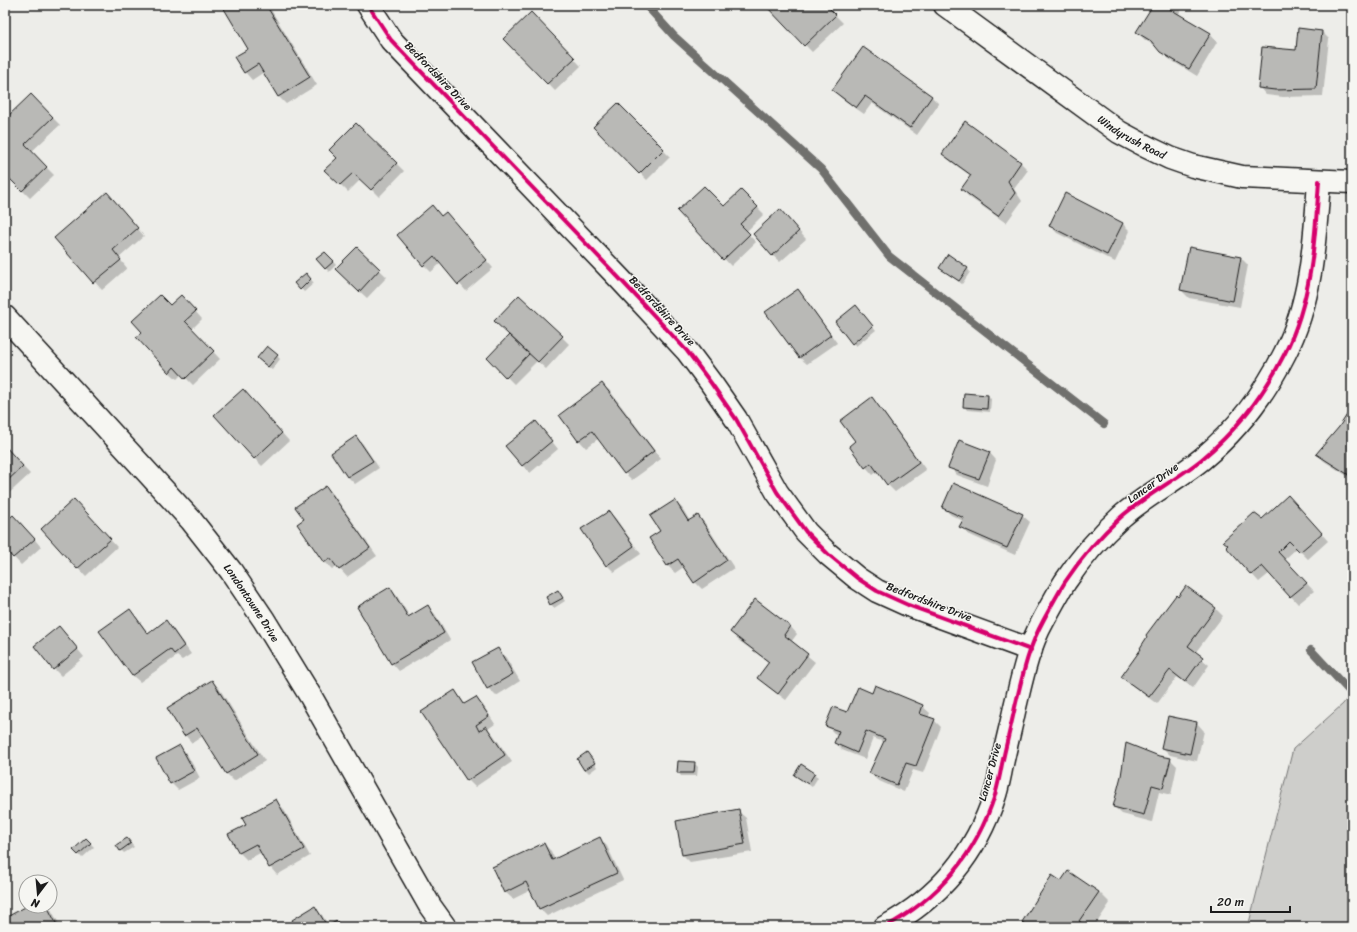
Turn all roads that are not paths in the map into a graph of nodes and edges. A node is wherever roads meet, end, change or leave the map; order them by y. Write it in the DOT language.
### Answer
graph roads {
  1 [pos="368,5"];
  2 [pos="945,5"];
  3 [pos="1320,181"];
  4 [pos="1352,182"];
  5 [pos="5,317"];
  6 [pos="1031,650"];
  7 [pos="445,927"];
  8 [pos="885,927"];
  1 -- 6 [label="street, Bedfordshire Drive"];
  2 -- 3 [label="street, Windyrush Road"];
  3 -- 4 [label="street, Windyrush Road"];
  3 -- 6 [label="street, Lancer Drive"];
  5 -- 7 [label="street, Londontowne Drive"];
  6 -- 8 [label="street, Lancer Drive"];
}
